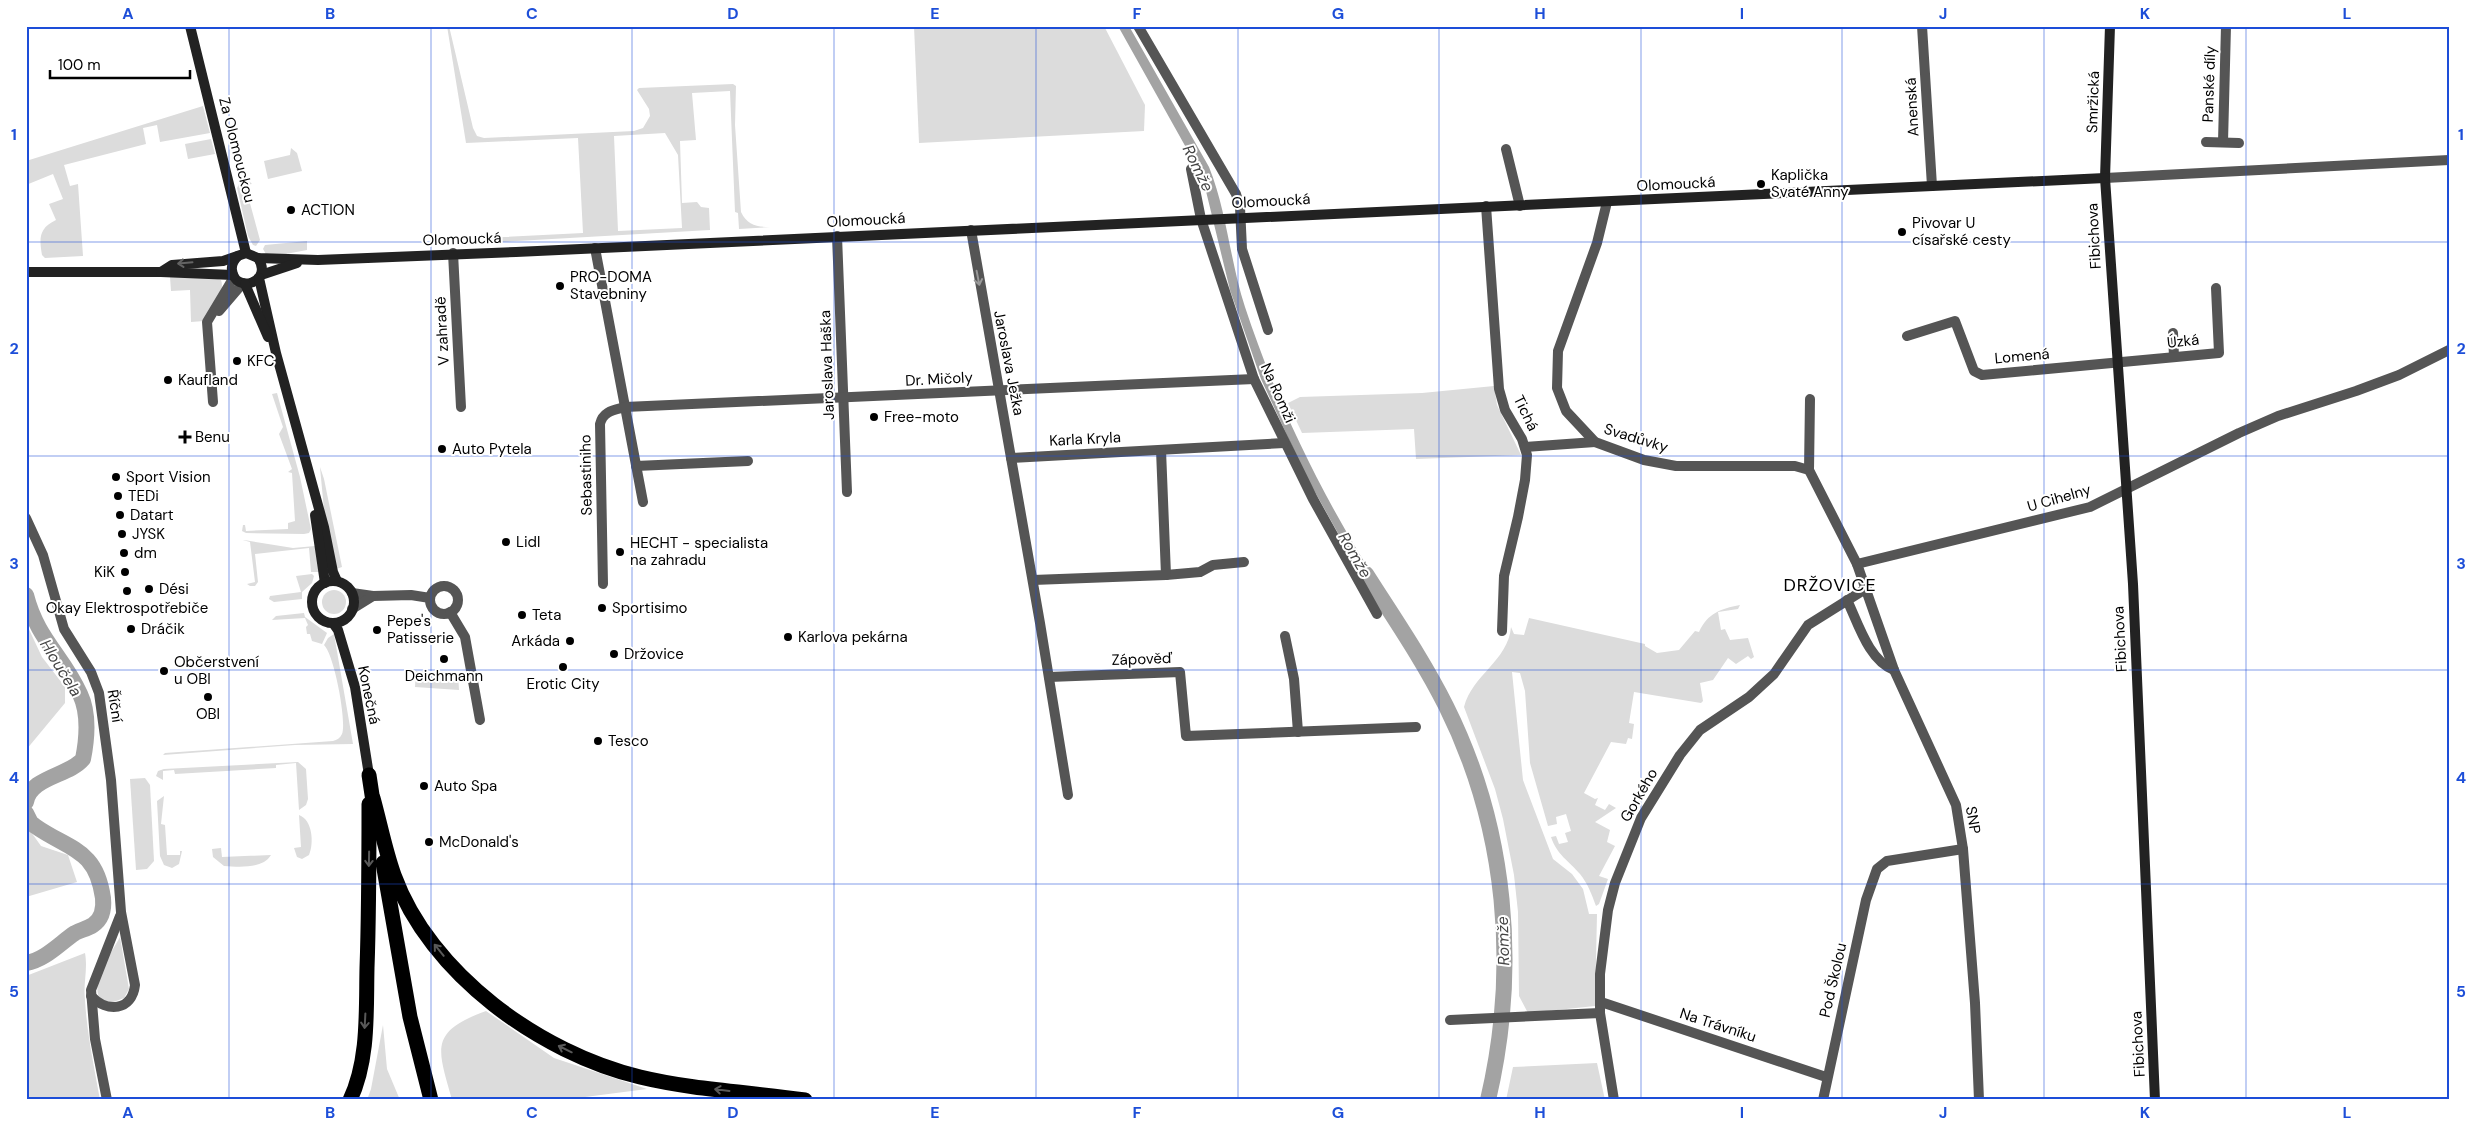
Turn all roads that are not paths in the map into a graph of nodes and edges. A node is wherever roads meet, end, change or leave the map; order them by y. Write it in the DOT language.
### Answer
graph roads {
  1 [pos="190,26"];
  2 [pos="1138,26"];
  3 [pos="1922,26"];
  4 [pos="2110,26"];
  5 [pos="2226,26"];
  6 [pos="2206,142"];
  7 [pos="2222,142"];
  8 [pos="2240,143"];
  9 [pos="1506,149"];
  10 [pos="2449,160"];
  11 [pos="1191,169"];
  12 [pos="2105,178"];
  13 [pos="1932,186"];
  14 [pos="1607,202"];
  15 [pos="1486,206"];
  16 [pos="1520,206"];
  17 [pos="1237,217"];
  18 [pos="1201,219"];
  19 [pos="971,230"];
  20 [pos="837,236"];
  21 [pos="595,248"];
  22 [pos="242,254"];
  23 [pos="453,254"];
  24 [pos="258,258"];
  25 [pos="318,260"];
  26 [pos="26,272"];
  27 [pos="161,272"];
  28 [pos="260,276"];
  29 [pos="239,280"];
  30 [pos="2216,288"];
  31 [pos="1268,330"];
  32 [pos="2173,334"];
  33 [pos="1907,336"];
  34 [pos="275,349"];
  35 [pos="2449,350"];
  36 [pos="2174,357"];
  37 [pos="2116,363"];
  38 [pos="1254,379"];
  39 [pos="999,391"];
  40 [pos="843,399"];
  41 [pos="1810,399"];
  42 [pos="213,402"];
  43 [pos="461,407"];
  44 [pos="625,407"];
  45 [pos="1595,442"];
  46 [pos="1284,443"];
  47 [pos="1525,447"];
  48 [pos="1161,450"];
  49 [pos="1012,458"];
  50 [pos="748,461"];
  51 [pos="636,466"];
  52 [pos="1809,470"];
  53 [pos="2126,490"];
  54 [pos="847,492"];
  55 [pos="314,495"];
  56 [pos="643,502"];
  57 [pos="26,518"];
  58 [pos="1244,562"];
  59 [pos="1857,564"];
  60 [pos="1166,575"];
  61 [pos="1033,580"];
  62 [pos="337,581"];
  63 [pos="325,583"];
  64 [pos="603,584"];
  65 [pos="1866,588"];
  66 [pos="352,593"];
  67 [pos="373,596"];
  68 [pos="430,598"];
  69 [pos="1847,600"];
  70 [pos="450,612"];
  71 [pos="350,614"];
  72 [pos="1377,614"];
  73 [pos="333,623"];
  74 [pos="1502,631"];
  75 [pos="1285,636"];
  76 [pos="1894,670"];
  77 [pos="1049,677"];
  78 [pos="354,688"];
  79 [pos="480,720"];
  80 [pos="1416,727"];
  81 [pos="1298,732"];
  82 [pos="369,775"];
  83 [pos="1068,795"];
  84 [pos="373,798"];
  85 [pos="1963,849"];
  86 [pos="121,912"];
  87 [pos="91,996"];
  88 [pos="1601,1002"];
  89 [pos="1600,1013"];
  90 [pos="1450,1020"];
  91 [pos="1826,1077"];
  92 [pos="107,1100"];
  93 [pos="350,1100"];
  94 [pos="431,1100"];
  95 [pos="805,1100"];
  96 [pos="1614,1100"];
  97 [pos="1823,1100"];
  98 [pos="1979,1100"];
  99 [pos="2155,1100"];
  1 -- 22 [label="street, Za Olomouckou"];
  2 -- 17 [label="street"];
  3 -- 13 [label="street, Anenská"];
  4 -- 12 [label="street, Smržická"];
  5 -- 7 [label="street, Panské díly"];
  6 -- 7 [label="street"];
  7 -- 8 [label="street"];
  9 -- 16 [label="street"];
  10 -- 12 [label="street"];
  11 -- 18 [label="street, Na Romži"];
  12 -- 13 [label="street, Olomoucká"];
  12 -- 37 [label="street, Fibichova"];
  13 -- 14 [label="street, Olomoucká"];
  14 -- 16 [label="street, Olomoucká"];
  14 -- 45 [label="street, Svadůvky"];
  15 -- 16 [label="street, Olomoucká"];
  15 -- 17 [label="street, Olomoucká"];
  15 -- 47 [label="street, Tichá"];
  17 -- 18 [label="street, Olomoucká"];
  17 -- 31 [label="street"];
  18 -- 19 [label="street, Olomoucká"];
  18 -- 38 [label="street, Na Romži"];
  19 -- 20 [label="street, Olomoucká"];
  19 -- 39 [label="street, Jaroslava Ježka, one-way"];
  20 -- 21 [label="street, Olomoucká"];
  20 -- 40 [label="street, Jaroslava Haška"];
  21 -- 23 [label="street, Olomoucká"];
  21 -- 44 [label="street"];
  22 -- 24 [label="street, Olomoucká"];
  22 -- 27 [label="street, Olomoucká, one-way"];
  22 -- 29 [label="street"];
  23 -- 25 [label="street, Olomoucká"];
  23 -- 43 [label="street, V zahradě"];
  24 -- 25 [label="street, Olomoucká"];
  24 -- 28 [label="street"];
  25 -- 28 [label="street, Olomoucká"];
  26 -- 27 [label="street, Olomoucká"];
  27 -- 29 [label="street, Olomoucká"];
  28 -- 29 [label="street, Olomoucká"];
  28 -- 34 [label="street"];
  29 -- 34 [label="street"];
  29 -- 42 [label="street"];
  30 -- 36 [label="street, Úzká"];
  32 -- 36 [label="street"];
  33 -- 37 [label="street, Lomená"];
  34 -- 55 [label="street"];
  35 -- 53 [label="street, U Cihelny"];
  36 -- 37 [label="street, Úzká"];
  37 -- 53 [label="street, Fibichova"];
  38 -- 39 [label="street, Dr. Mičoly"];
  38 -- 46 [label="street, Na Romži"];
  39 -- 40 [label="street, Dr. Mičoly"];
  39 -- 49 [label="street, Jaroslava Ježka"];
  40 -- 44 [label="street, Dr. Mičoly"];
  40 -- 54 [label="street, Jaroslava Haška"];
  41 -- 52 [label="street"];
  44 -- 51 [label="street"];
  44 -- 64 [label="street, Sebastiniho"];
  45 -- 47 [label="street"];
  45 -- 52 [label="street, Svadůvky"];
  46 -- 48 [label="street, Karla Kryla"];
  46 -- 72 [label="street, Na Romži"];
  47 -- 74 [label="street, Tichá"];
  48 -- 49 [label="street, Karla Kryla"];
  48 -- 60 [label="street"];
  49 -- 61 [label="street, Jaroslava Ježka"];
  50 -- 51 [label="street"];
  51 -- 56 [label="street"];
  52 -- 59 [label="street"];
  53 -- 59 [label="street, U Cihelny"];
  53 -- 99 [label="street, Fibichova"];
  55 -- 62 [label="street"];
  55 -- 63 [label="street"];
  57 -- 86 [label="street, Říční"];
  58 -- 60 [label="street"];
  59 -- 65 [label="street, SNP"];
  60 -- 61 [label="street"];
  61 -- 77 [label="street, Jaroslava Ježka"];
  62 -- 63 [label="street"];
  62 -- 66 [label="street"];
  63 -- 73 [label="street, Konečná"];
  65 -- 69 [label="street, Gorkého"];
  65 -- 76 [label="street, SNP"];
  66 -- 67 [label="street"];
  66 -- 71 [label="street"];
  67 -- 68 [label="street"];
  67 -- 71 [label="street"];
  68 -- 70 [label="street"];
  68 -- 70 [label="street"];
  69 -- 76 [label="street"];
  69 -- 88 [label="street, Gorkého"];
  70 -- 79 [label="street"];
  71 -- 73 [label="street"];
  71 -- 78 [label="street"];
  73 -- 78 [label="street, Konečná"];
  75 -- 81 [label="street"];
  76 -- 85 [label="street, SNP"];
  77 -- 81 [label="street, Zápověď"];
  77 -- 83 [label="street, Jaroslava Ježka"];
  78 -- 82 [label="street, Konečná"];
  80 -- 81 [label="street, Zápověď"];
  82 -- 84 [label="highway"];
  82 -- 93 [label="highway, one-way"];
  84 -- 94 [label="highway"];
  95 -- 84 [label="highway, one-way"];
  85 -- 91 [label="street, Pod Školou"];
  85 -- 98 [label="street, SNP"];
  86 -- 87 [label="street, Říční"];
  86 -- 87 [label="street, Říční"];
  87 -- 92 [label="street, Říční"];
  88 -- 89 [label="street, Gorkého"];
  88 -- 91 [label="street, Na Trávníku"];
  89 -- 90 [label="street"];
  89 -- 96 [label="street, Gorkého"];
  91 -- 97 [label="street, Pod Školou"];
}
